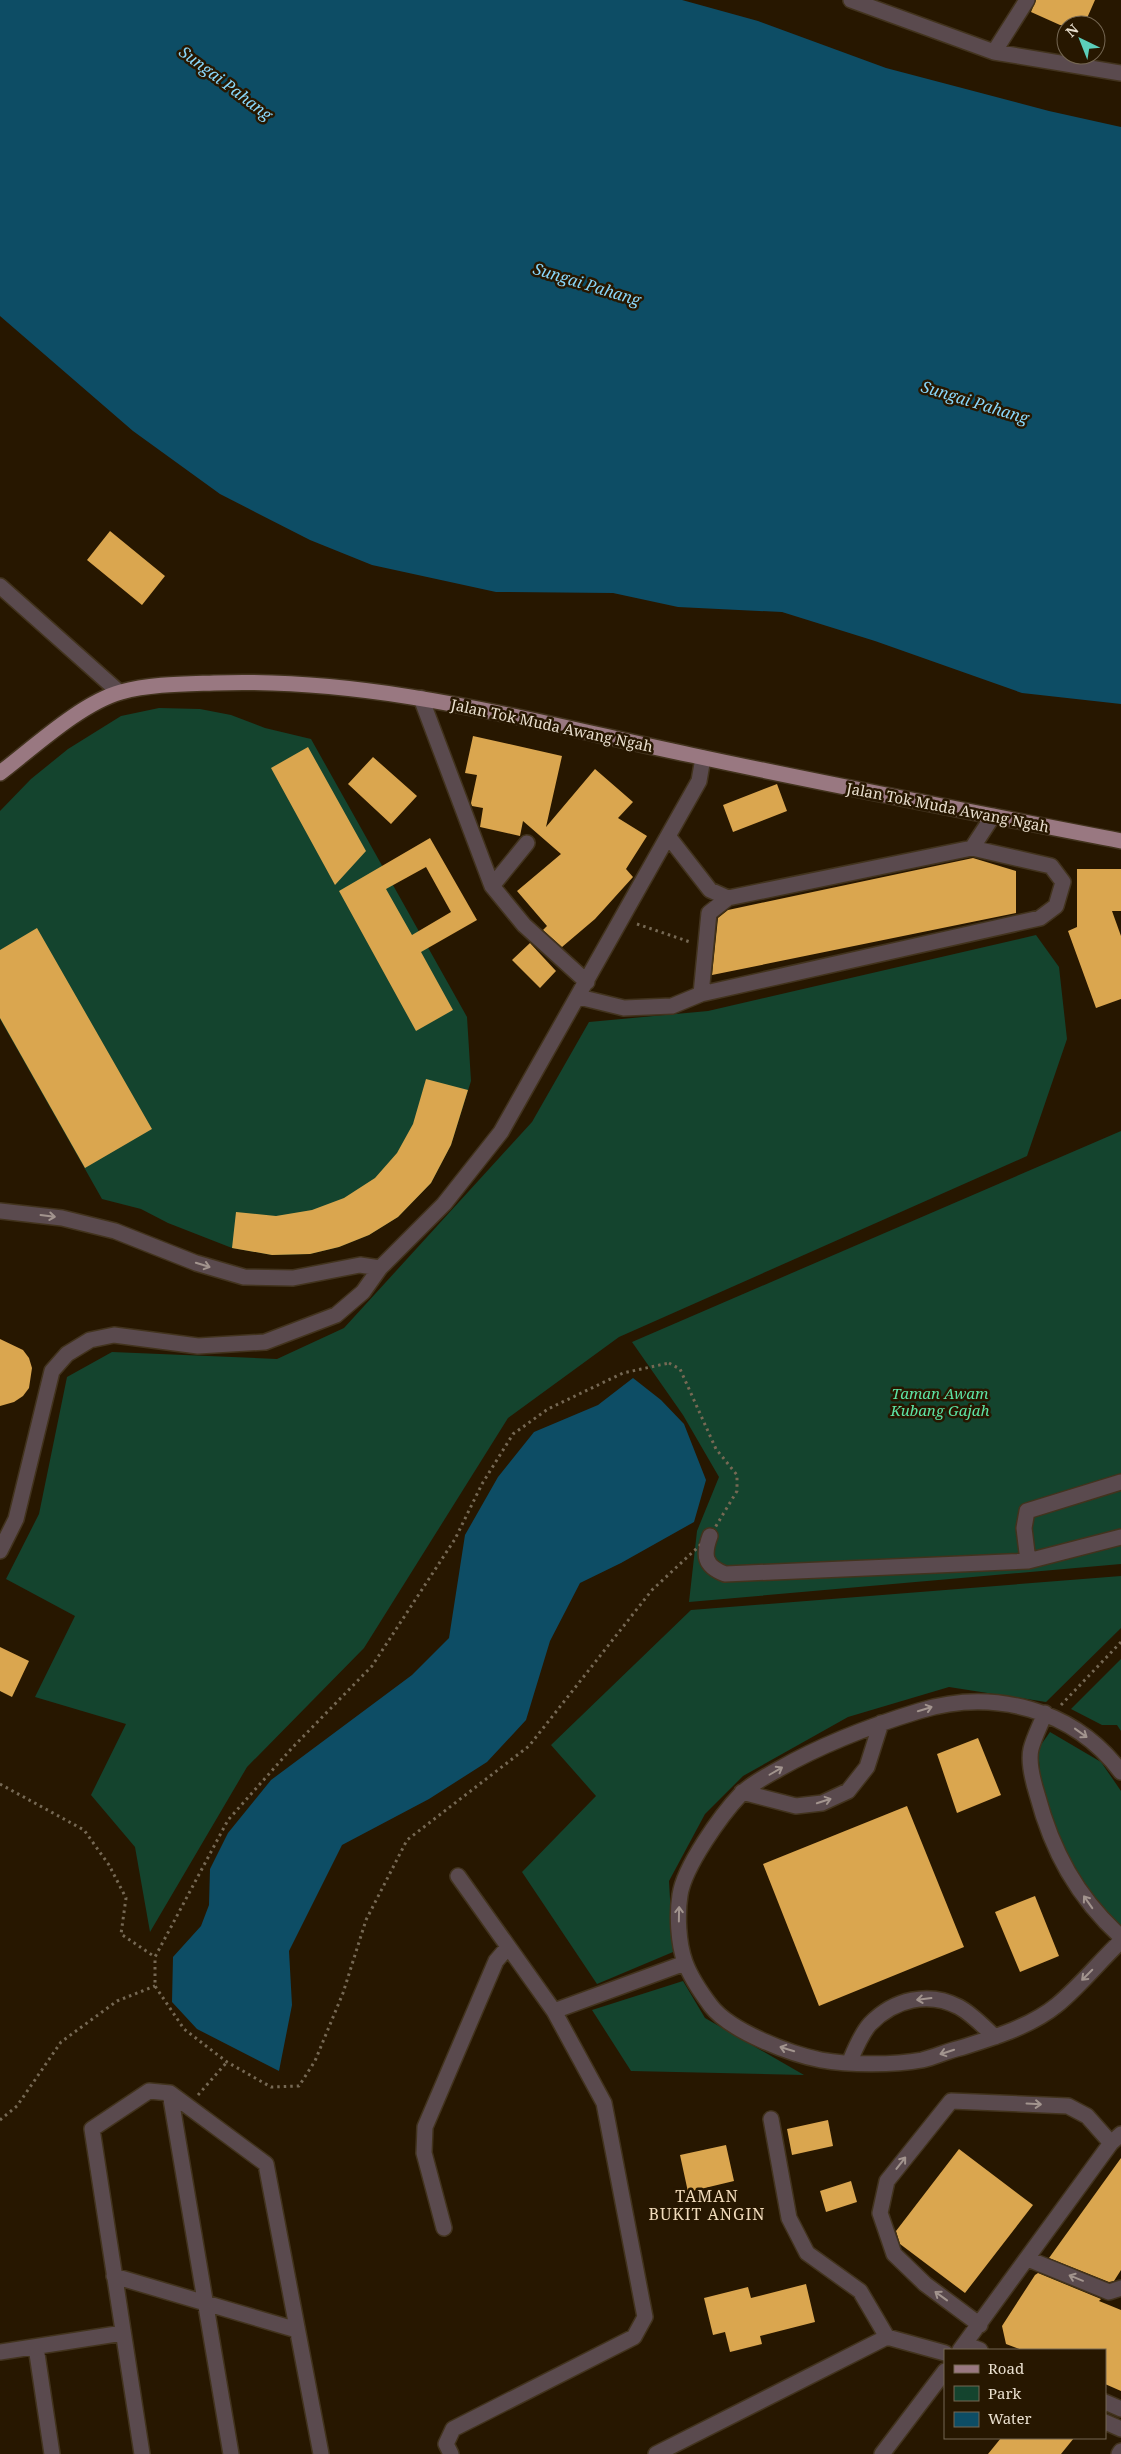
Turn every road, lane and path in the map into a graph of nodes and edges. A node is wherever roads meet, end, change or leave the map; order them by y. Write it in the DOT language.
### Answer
graph roads {
  1 [pos="851,0"];
  2 [pos="1026,0"];
  3 [pos="994,52"];
  4 [pos="1121,73"];
  5 [pos="0,586"];
  6 [pos="119,692"];
  7 [pos="421,698"];
  8 [pos="704,758"];
  9 [pos="0,773"];
  10 [pos="993,816"];
  11 [pos="668,836"];
  12 [pos="1121,842"];
  13 [pos="526,843"];
  14 [pos="972,848"];
  15 [pos="492,886"];
  16 [pos="728,898"];
  17 [pos="622,919"];
  18 [pos="706,942"];
  19 [pos="587,982"];
  20 [pos="701,994"];
  21 [pos="579,997"];
  22 [pos="0,1210"];
  23 [pos="380,1268"];
  24 [pos="1121,1482"];
  25 [pos="710,1536"];
  26 [pos="1121,1537"];
  27 [pos="0,1551"];
  28 [pos="1028,1560"];
  29 [pos="1121,1642"];
  30 [pos="1048,1714"];
  31 [pos="881,1723"];
  32 [pos="1121,1772"];
  33 [pos="0,1784"];
  34 [pos="742,1792"];
  35 [pos="458,1876"];
  36 [pos="1121,1939"];
  37 [pos="508,1947"];
  38 [pos="155,1957"];
  39 [pos="685,1963"];
  40 [pos="155,1986"];
  41 [pos="554,2011"];
  42 [pos="995,2037"];
  43 [pos="850,2061"];
  44 [pos="227,2062"];
  45 [pos="170,2093"];
  46 [pos="187,2108"];
  47 [pos="771,2119"];
  48 [pos="0,2120"];
  49 [pos="1116,2139"];
  50 [pos="444,2228"];
  51 [pos="1028,2259"];
  52 [pos="114,2276"];
  53 [pos="1121,2288"];
  54 [pos="205,2304"];
  55 [pos="980,2325"];
  56 [pos="298,2330"];
  57 [pos="123,2333"];
  58 [pos="887,2337"];
  59 [pos="36,2347"];
  60 [pos="963,2347"];
  61 [pos="0,2352"];
  62 [pos="944,2353"];
  63 [pos="944,2372"];
  64 [pos="1106,2402"];
  65 [pos="1121,2409"];
  66 [pos="1106,2422"];
  67 [pos="1121,2429"];
  68 [pos="52,2454"];
  69 [pos="142,2454"];
  70 [pos="231,2454"];
  71 [pos="322,2454"];
  72 [pos="451,2454"];
  73 [pos="656,2454"];
  74 [pos="882,2454"];
  1 -- 3 [label="street"];
  2 -- 3 [label="street"];
  3 -- 4 [label="street"];
  5 -- 6 [label="street"];
  6 -- 7 [label="main road, Jalan Tok Muda Awang Ngah"];
  6 -- 9 [label="main road, Jalan Tok Muda Awang Ngah"];
  7 -- 8 [label="main road, Jalan Tok Muda Awang Ngah"];
  7 -- 15 [label="street"];
  8 -- 10 [label="main road, Jalan Tok Muda Awang Ngah"];
  8 -- 11 [label="street"];
  10 -- 12 [label="main road, Jalan Tok Muda Awang Ngah"];
  10 -- 14 [label="street"];
  11 -- 16 [label="street"];
  11 -- 17 [label="street"];
  13 -- 15 [label="street"];
  14 -- 16 [label="street"];
  14 -- 20 [label="street"];
  15 -- 19 [label="street"];
  16 -- 18 [label="street"];
  17 -- 18 [label="path"];
  17 -- 19 [label="street"];
  18 -- 20 [label="street"];
  19 -- 21 [label="street"];
  20 -- 21 [label="street"];
  21 -- 23 [label="street"];
  22 -- 23 [label="street, one-way"];
  23 -- 27 [label="street"];
  24 -- 28 [label="street"];
  25 -- 28 [label="street"];
  25 -- 38 [label="path"];
  25 -- 44 [label="path"];
  26 -- 28 [label="street"];
  29 -- 30 [label="path"];
  31 -- 30 [label="street, one-way"];
  30 -- 32 [label="street, one-way"];
  36 -- 30 [label="street, one-way"];
  34 -- 31 [label="street, one-way"];
  34 -- 31 [label="street, one-way"];
  33 -- 38 [label="path"];
  39 -- 34 [label="street, one-way"];
  35 -- 37 [label="street"];
  36 -- 42 [label="street, one-way"];
  37 -- 41 [label="street"];
  37 -- 50 [label="street"];
  38 -- 40 [label="path"];
  39 -- 41 [label="street"];
  43 -- 39 [label="street, one-way"];
  40 -- 44 [label="path"];
  40 -- 48 [label="path"];
  41 -- 72 [label="street"];
  42 -- 43 [label="street, one-way"];
  42 -- 43 [label="street, one-way"];
  44 -- 46 [label="path"];
  45 -- 46 [label="street"];
  45 -- 52 [label="street"];
  45 -- 54 [label="street"];
  46 -- 56 [label="street"];
  47 -- 58 [label="street"];
  49 -- 51 [label="street"];
  55 -- 49 [label="street, one-way"];
  53 -- 51 [label="street, one-way"];
  51 -- 55 [label="street"];
  52 -- 54 [label="street"];
  52 -- 57 [label="street"];
  54 -- 56 [label="street"];
  54 -- 70 [label="street"];
  55 -- 60 [label="street"];
  56 -- 71 [label="street"];
  57 -- 59 [label="street"];
  57 -- 69 [label="street"];
  58 -- 62 [label="street"];
  58 -- 73 [label="street"];
  59 -- 61 [label="street"];
  59 -- 68 [label="street"];
  63 -- 74 [label="street"];
  64 -- 65 [label="street"];
  66 -- 67 [label="street"];
}
